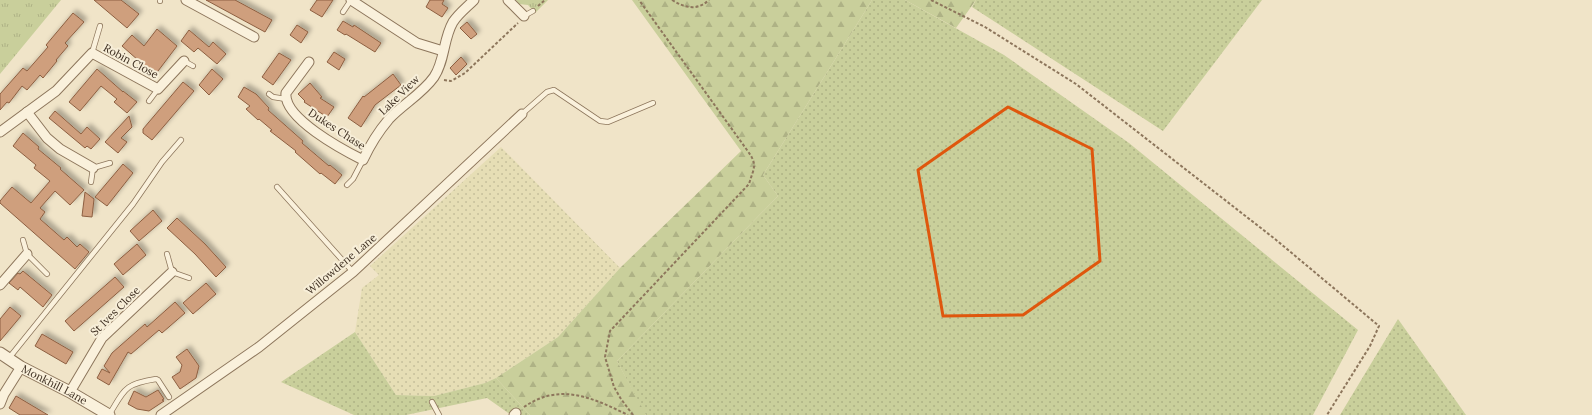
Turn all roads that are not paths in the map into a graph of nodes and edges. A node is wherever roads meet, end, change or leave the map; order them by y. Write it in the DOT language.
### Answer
graph roads {
  1 [pos="186,0"];
  2 [pos="351,0"];
  3 [pos="474,0"];
  4 [pos="508,0"];
  5 [pos="533,11"];
  6 [pos="342,12"];
  7 [pos="524,16"];
  8 [pos="100,26"];
  9 [pos="254,37"];
  10 [pos="443,51"];
  11 [pos="92,53"];
  12 [pos="184,62"];
  13 [pos="309,62"];
  14 [pos="193,66"];
  15 [pos="158,89"];
  16 [pos="269,94"];
  17 [pos="286,99"];
  18 [pos="149,101"];
  19 [pos="653,103"];
  20 [pos="27,112"];
  21 [pos="522,114"];
  22 [pos="0,132"];
  23 [pos="181,140"];
  24 [pos="363,160"];
  25 [pos="110,163"];
  26 [pos="93,168"];
  27 [pos="91,182"];
  28 [pos="347,186"];
  29 [pos="277,187"];
  30 [pos="23,240"];
  31 [pos="27,254"];
  32 [pos="167,254"];
  33 [pos="172,272"];
  34 [pos="353,272"];
  35 [pos="47,274"];
  36 [pos="189,278"];
  37 [pos="0,285"];
  38 [pos="5,355"];
  39 [pos="21,367"];
  40 [pos="70,392"];
  41 [pos="169,397"];
  42 [pos="432,402"];
  43 [pos="0,404"];
  44 [pos="109,415"];
  45 [pos="161,415"];
  46 [pos="439,415"];
  1 -- 9 [label="street"];
  2 -- 6 [label="lane"];
  2 -- 10 [label="street"];
  3 -- 10 [label="street, Lake View"];
  4 -- 7 [label="street"];
  5 -- 7 [label="lane"];
  8 -- 11 [label="lane"];
  10 -- 24 [label="street, Lake View"];
  11 -- 15 [label="street, Robin Close"];
  11 -- 20 [label="street"];
  12 -- 14 [label="lane, Robin Close"];
  12 -- 15 [label="street, Robin Close"];
  13 -- 17 [label="street"];
  15 -- 18 [label="lane, Robin Close"];
  16 -- 17 [label="lane"];
  17 -- 24 [label="street, Dukes Chase"];
  19 -- 21 [label="lane"];
  20 -- 22 [label="street"];
  20 -- 26 [label="street"];
  21 -- 34 [label="street, Willowdene Lane"];
  23 -- 38 [label="lane"];
  24 -- 28 [label="lane, Lake View"];
  25 -- 26 [label="lane"];
  26 -- 27 [label="lane"];
  29 -- 34 [label="lane"];
  30 -- 31 [label="lane"];
  31 -- 35 [label="lane"];
  31 -- 37 [label="street"];
  32 -- 33 [label="lane"];
  33 -- 36 [label="lane"];
  33 -- 40 [label="street, St Ives Close"];
  34 -- 45 [label="street, Willowdene Lane"];
  38 -- 39 [label="street, Monkhill Lane"];
  39 -- 40 [label="street, Monkhill Lane"];
  39 -- 43 [label="street"];
  40 -- 44 [label="street, Monkhill Lane"];
  41 -- 44 [label="lane"];
  42 -- 46 [label="lane"];
}
